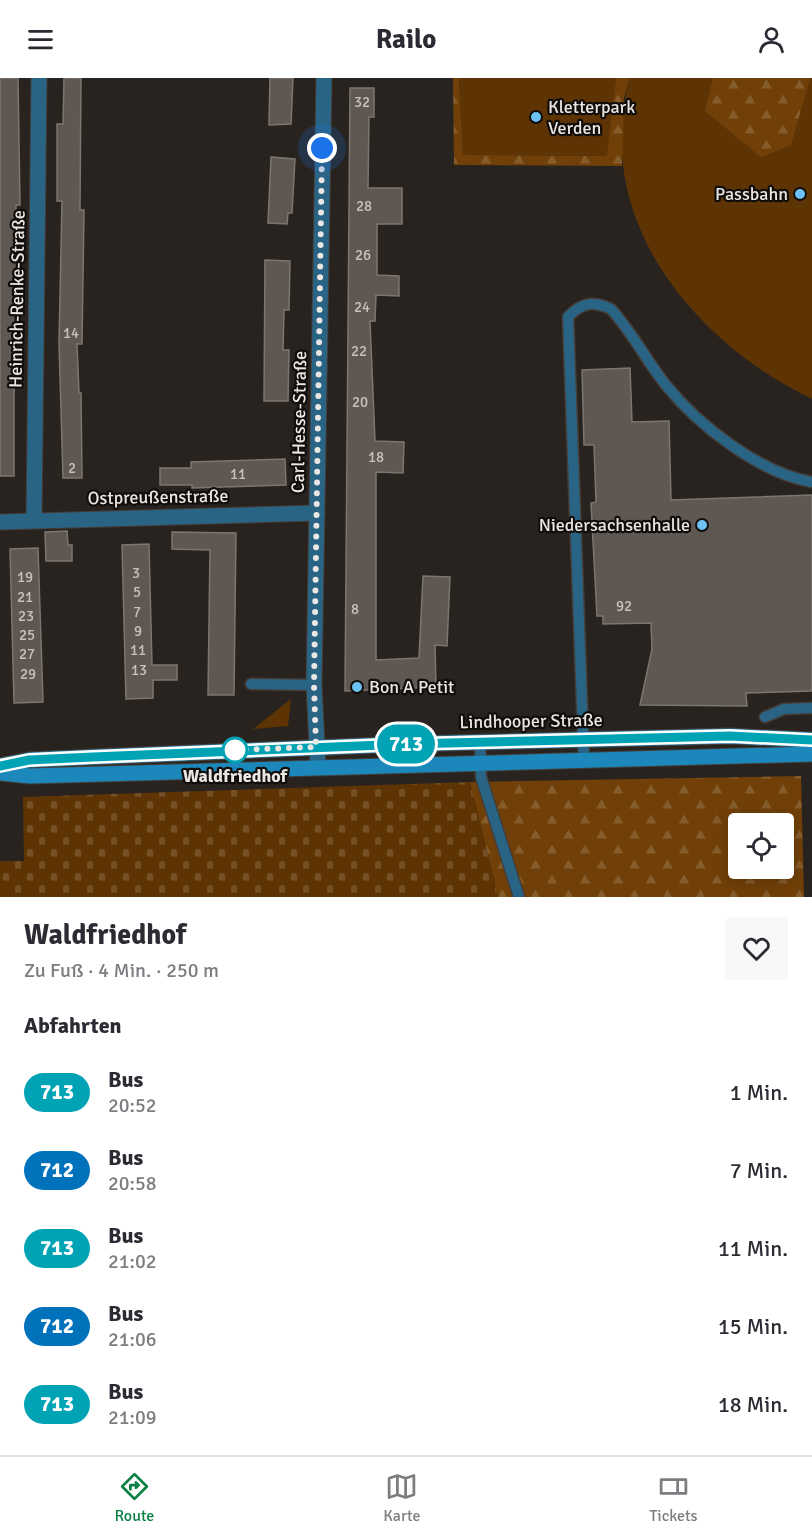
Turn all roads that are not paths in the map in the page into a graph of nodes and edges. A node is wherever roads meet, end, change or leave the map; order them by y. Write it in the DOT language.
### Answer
graph roads {
  1 [pos="39,78"];
  2 [pos="324,78"];
  3 [pos="812,482"];
  4 [pos="316,513"];
  5 [pos="34,520"];
  6 [pos="0,522"];
  7 [pos="251,684"];
  8 [pos="314,685"];
  9 [pos="812,708"];
  10 [pos="765,717"];
  11 [pos="583,740"];
  12 [pos="812,740"];
  13 [pos="480,742"];
  14 [pos="316,747"];
  15 [pos="812,754"];
  16 [pos="584,761"];
  17 [pos="480,763"];
  18 [pos="0,766"];
  19 [pos="318,766"];
  20 [pos="0,773"];
  21 [pos="519,897"];
  1 -- 5 [label="street, Heinrich-Renke-Straße"];
  2 -- 4 [label="street, Carl-Hesse-Straße"];
  3 -- 11 [label="lane"];
  4 -- 5 [label="street, Ostpreußenstraße"];
  4 -- 8 [label="street, Carl-Hesse-Straße"];
  5 -- 6 [label="street, Ostpreußenstraße"];
  7 -- 8 [label="lane"];
  8 -- 14 [label="street, Carl-Hesse-Straße"];
  9 -- 10 [label="lane"];
  11 -- 12 [label="main road, Lindhooper Straße"];
  11 -- 13 [label="main road, Lindhooper Straße"];
  11 -- 16 [label="lane"];
  13 -- 14 [label="main road, Lindhooper Straße"];
  13 -- 17 [label="lane"];
  14 -- 18 [label="main road, Lindhooper Straße"];
  14 -- 19 [label="street, Carl-Hesse-Straße"];
  15 -- 16 [label="main road"];
  16 -- 17 [label="main road"];
  17 -- 19 [label="main road"];
  17 -- 21 [label="lane"];
  19 -- 20 [label="main road"];
}
